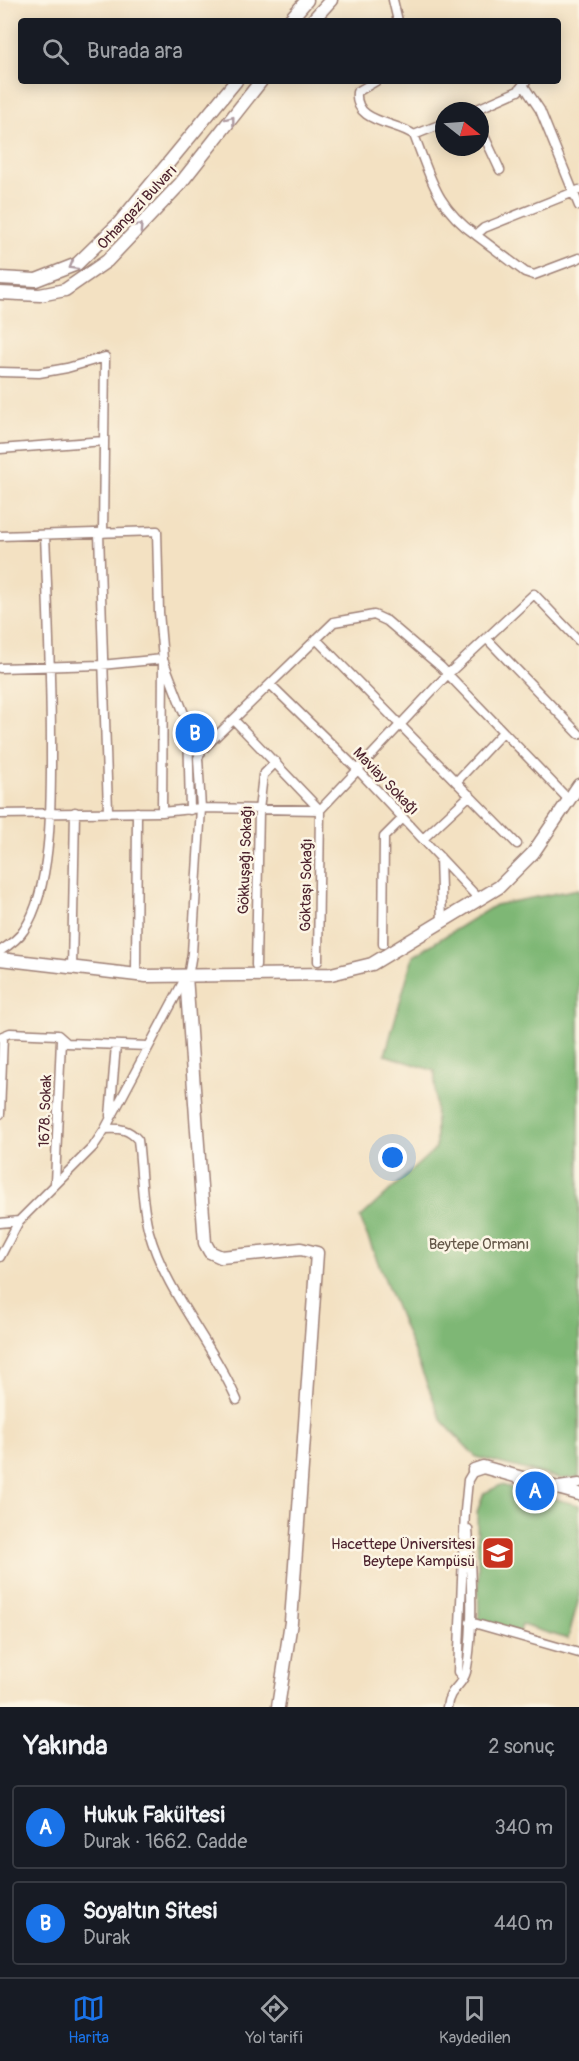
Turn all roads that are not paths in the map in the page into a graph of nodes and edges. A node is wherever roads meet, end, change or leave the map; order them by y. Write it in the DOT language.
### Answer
graph roads {
  1 [pos="307,0"];
  2 [pos="331,0"];
  3 [pos="393,0"];
  4 [pos="292,18"];
  5 [pos="315,18"];
  6 [pos="397,18"];
  7 [pos="234,84"];
  8 [pos="259,84"];
  9 [pos="371,84"];
  10 [pos="525,84"];
  11 [pos="489,103"];
  12 [pos="435,127"];
  13 [pos="192,135"];
  14 [pos="414,135"];
  15 [pos="489,146"];
  16 [pos="180,150"];
  17 [pos="208,150"];
  18 [pos="197,164"];
  19 [pos="500,170"];
  20 [pos="576,191"];
  21 [pos="579,206"];
  22 [pos="476,235"];
  23 [pos="579,258"];
  24 [pos="0,278"];
  25 [pos="0,293"];
  26 [pos="0,372"];
  27 [pos="104,441"];
  28 [pos="0,449"];
  29 [pos="101,533"];
  30 [pos="45,535"];
  31 [pos="0,536"];
  32 [pos="316,639"];
  33 [pos="487,639"];
  34 [pos="579,641"];
  35 [pos="163,659"];
  36 [pos="101,666"];
  37 [pos="51,668"];
  38 [pos="0,669"];
  39 [pos="447,675"];
  40 [pos="270,684"];
  41 [pos="234,720"];
  42 [pos="401,723"];
  43 [pos="503,732"];
  44 [pos="579,734"];
  45 [pos="276,762"];
  46 [pos="357,769"];
  47 [pos="457,781"];
  48 [pos="579,785"];
  49 [pos="470,795"];
  50 [pos="569,800"];
  51 [pos="201,808"];
  52 [pos="190,810"];
  53 [pos="259,810"];
  54 [pos="320,810"];
  55 [pos="108,811"];
  56 [pos="75,812"];
  57 [pos="137,812"];
  58 [pos="162,812"];
  59 [pos="51,813"];
  60 [pos="0,814"];
  61 [pos="403,818"];
  62 [pos="423,839"];
  63 [pos="517,844"];
  64 [pos="440,858"];
  65 [pos="480,900"];
  66 [pos="442,923"];
  67 [pos="383,944"];
  68 [pos="0,951"];
  69 [pos="0,959"];
  70 [pos="318,961"];
  71 [pos="256,965"];
  72 [pos="72,969"];
  73 [pos="136,975"];
  74 [pos="186,976"];
  75 [pos="2,1037"];
  76 [pos="61,1040"];
  77 [pos="116,1045"];
  78 [pos="148,1046"];
  79 [pos="0,1114"];
  80 [pos="107,1126"];
  81 [pos="55,1183"];
  82 [pos="20,1221"];
  83 [pos="0,1222"];
  84 [pos="0,1257"];
  85 [pos="237,1400"];
  86 [pos="474,1470"];
  87 [pos="579,1483"];
  88 [pos="557,1487"];
  89 [pos="579,1494"];
  90 [pos="465,1511"];
  91 [pos="470,1622"];
  92 [pos="579,1653"];
  93 [pos="463,1678"];
  94 [pos="278,1707"];
  95 [pos="447,1707"];
  1 -- 4 [label="street"];
  2 -- 5 [label="street"];
  3 -- 6 [label="street"];
  7 -- 13 [label="street, Orhangazi Bulvarı"];
  17 -- 8 [label="street, Orhangazi Bulvarı, one-way"];
  9 -- 14 [label="street"];
  10 -- 11 [label="street"];
  10 -- 20 [label="street"];
  12 -- 14 [label="street"];
  13 -- 16 [label="street, Orhangazi Bulvarı"];
  13 -- 17 [label="street"];
  14 -- 22 [label="street"];
  15 -- 19 [label="street"];
  16 -- 18 [label="street"];
  16 -- 24 [label="street, Orhangazi Bulvarı, one-way"];
  17 -- 18 [label="street, Orhangazi Bulvarı"];
  25 -- 18 [label="street, Orhangazi Bulvarı, one-way"];
  20 -- 21 [label="street"];
  20 -- 22 [label="street"];
  22 -- 23 [label="street"];
  26 -- 27 [label="street"];
  27 -- 28 [label="street"];
  27 -- 29 [label="street"];
  29 -- 30 [label="street"];
  29 -- 35 [label="street"];
  29 -- 36 [label="street"];
  30 -- 31 [label="street"];
  30 -- 37 [label="street"];
  32 -- 39 [label="street"];
  32 -- 40 [label="street"];
  32 -- 42 [label="street"];
  33 -- 34 [label="street"];
  33 -- 39 [label="street"];
  33 -- 44 [label="street"];
  35 -- 36 [label="street"];
  35 -- 52 [label="street"];
  35 -- 58 [label="street"];
  36 -- 37 [label="street"];
  36 -- 55 [label="street"];
  37 -- 38 [label="street"];
  37 -- 59 [label="street"];
  39 -- 42 [label="street"];
  39 -- 43 [label="street"];
  40 -- 41 [label="street"];
  40 -- 46 [label="street, Maviay Sokağı"];
  41 -- 45 [label="street"];
  41 -- 51 [label="street"];
  42 -- 46 [label="street"];
  42 -- 47 [label="street"];
  43 -- 47 [label="street"];
  43 -- 50 [label="street"];
  45 -- 53 [label="street, Gökkuşağı Sokağı"];
  45 -- 54 [label="street"];
  46 -- 54 [label="street"];
  46 -- 61 [label="street, Maviay Sokağı"];
  47 -- 49 [label="street"];
  48 -- 50 [label="street"];
  49 -- 62 [label="street"];
  49 -- 63 [label="street"];
  50 -- 65 [label="street"];
  51 -- 52 [label="street"];
  51 -- 53 [label="street"];
  51 -- 74 [label="street"];
  52 -- 58 [label="street"];
  53 -- 54 [label="street"];
  53 -- 71 [label="street, Gökkuşağı Sokağı"];
  54 -- 70 [label="street, Göktaşı Sokağı"];
  55 -- 56 [label="street"];
  55 -- 57 [label="street"];
  56 -- 59 [label="street"];
  56 -- 72 [label="street"];
  57 -- 58 [label="street"];
  57 -- 73 [label="street"];
  59 -- 60 [label="street"];
  59 -- 68 [label="street"];
  61 -- 62 [label="street, Maviay Sokağı"];
  61 -- 67 [label="street"];
  62 -- 64 [label="street, Maviay Sokağı"];
  64 -- 65 [label="street, Maviay Sokağı"];
  64 -- 66 [label="street"];
  65 -- 66 [label="street"];
  66 -- 74 [label="street"];
  69 -- 72 [label="street"];
  72 -- 73 [label="street"];
  73 -- 74 [label="street"];
  74 -- 78 [label="street"];
  74 -- 94 [label="street"];
  75 -- 76 [label="street"];
  75 -- 79 [label="street"];
  76 -- 77 [label="street"];
  76 -- 81 [label="street, 1678. Sokak"];
  77 -- 78 [label="street"];
  77 -- 80 [label="street"];
  78 -- 80 [label="street"];
  80 -- 81 [label="street"];
  80 -- 85 [label="street"];
  81 -- 82 [label="street"];
  82 -- 83 [label="street"];
  82 -- 84 [label="street"];
  86 -- 88 [label="street"];
  86 -- 90 [label="street"];
  87 -- 88 [label="street"];
  88 -- 89 [label="street"];
  90 -- 91 [label="street"];
  90 -- 93 [label="street"];
  91 -- 92 [label="street"];
  91 -- 93 [label="street"];
  93 -- 95 [label="street"];
}
